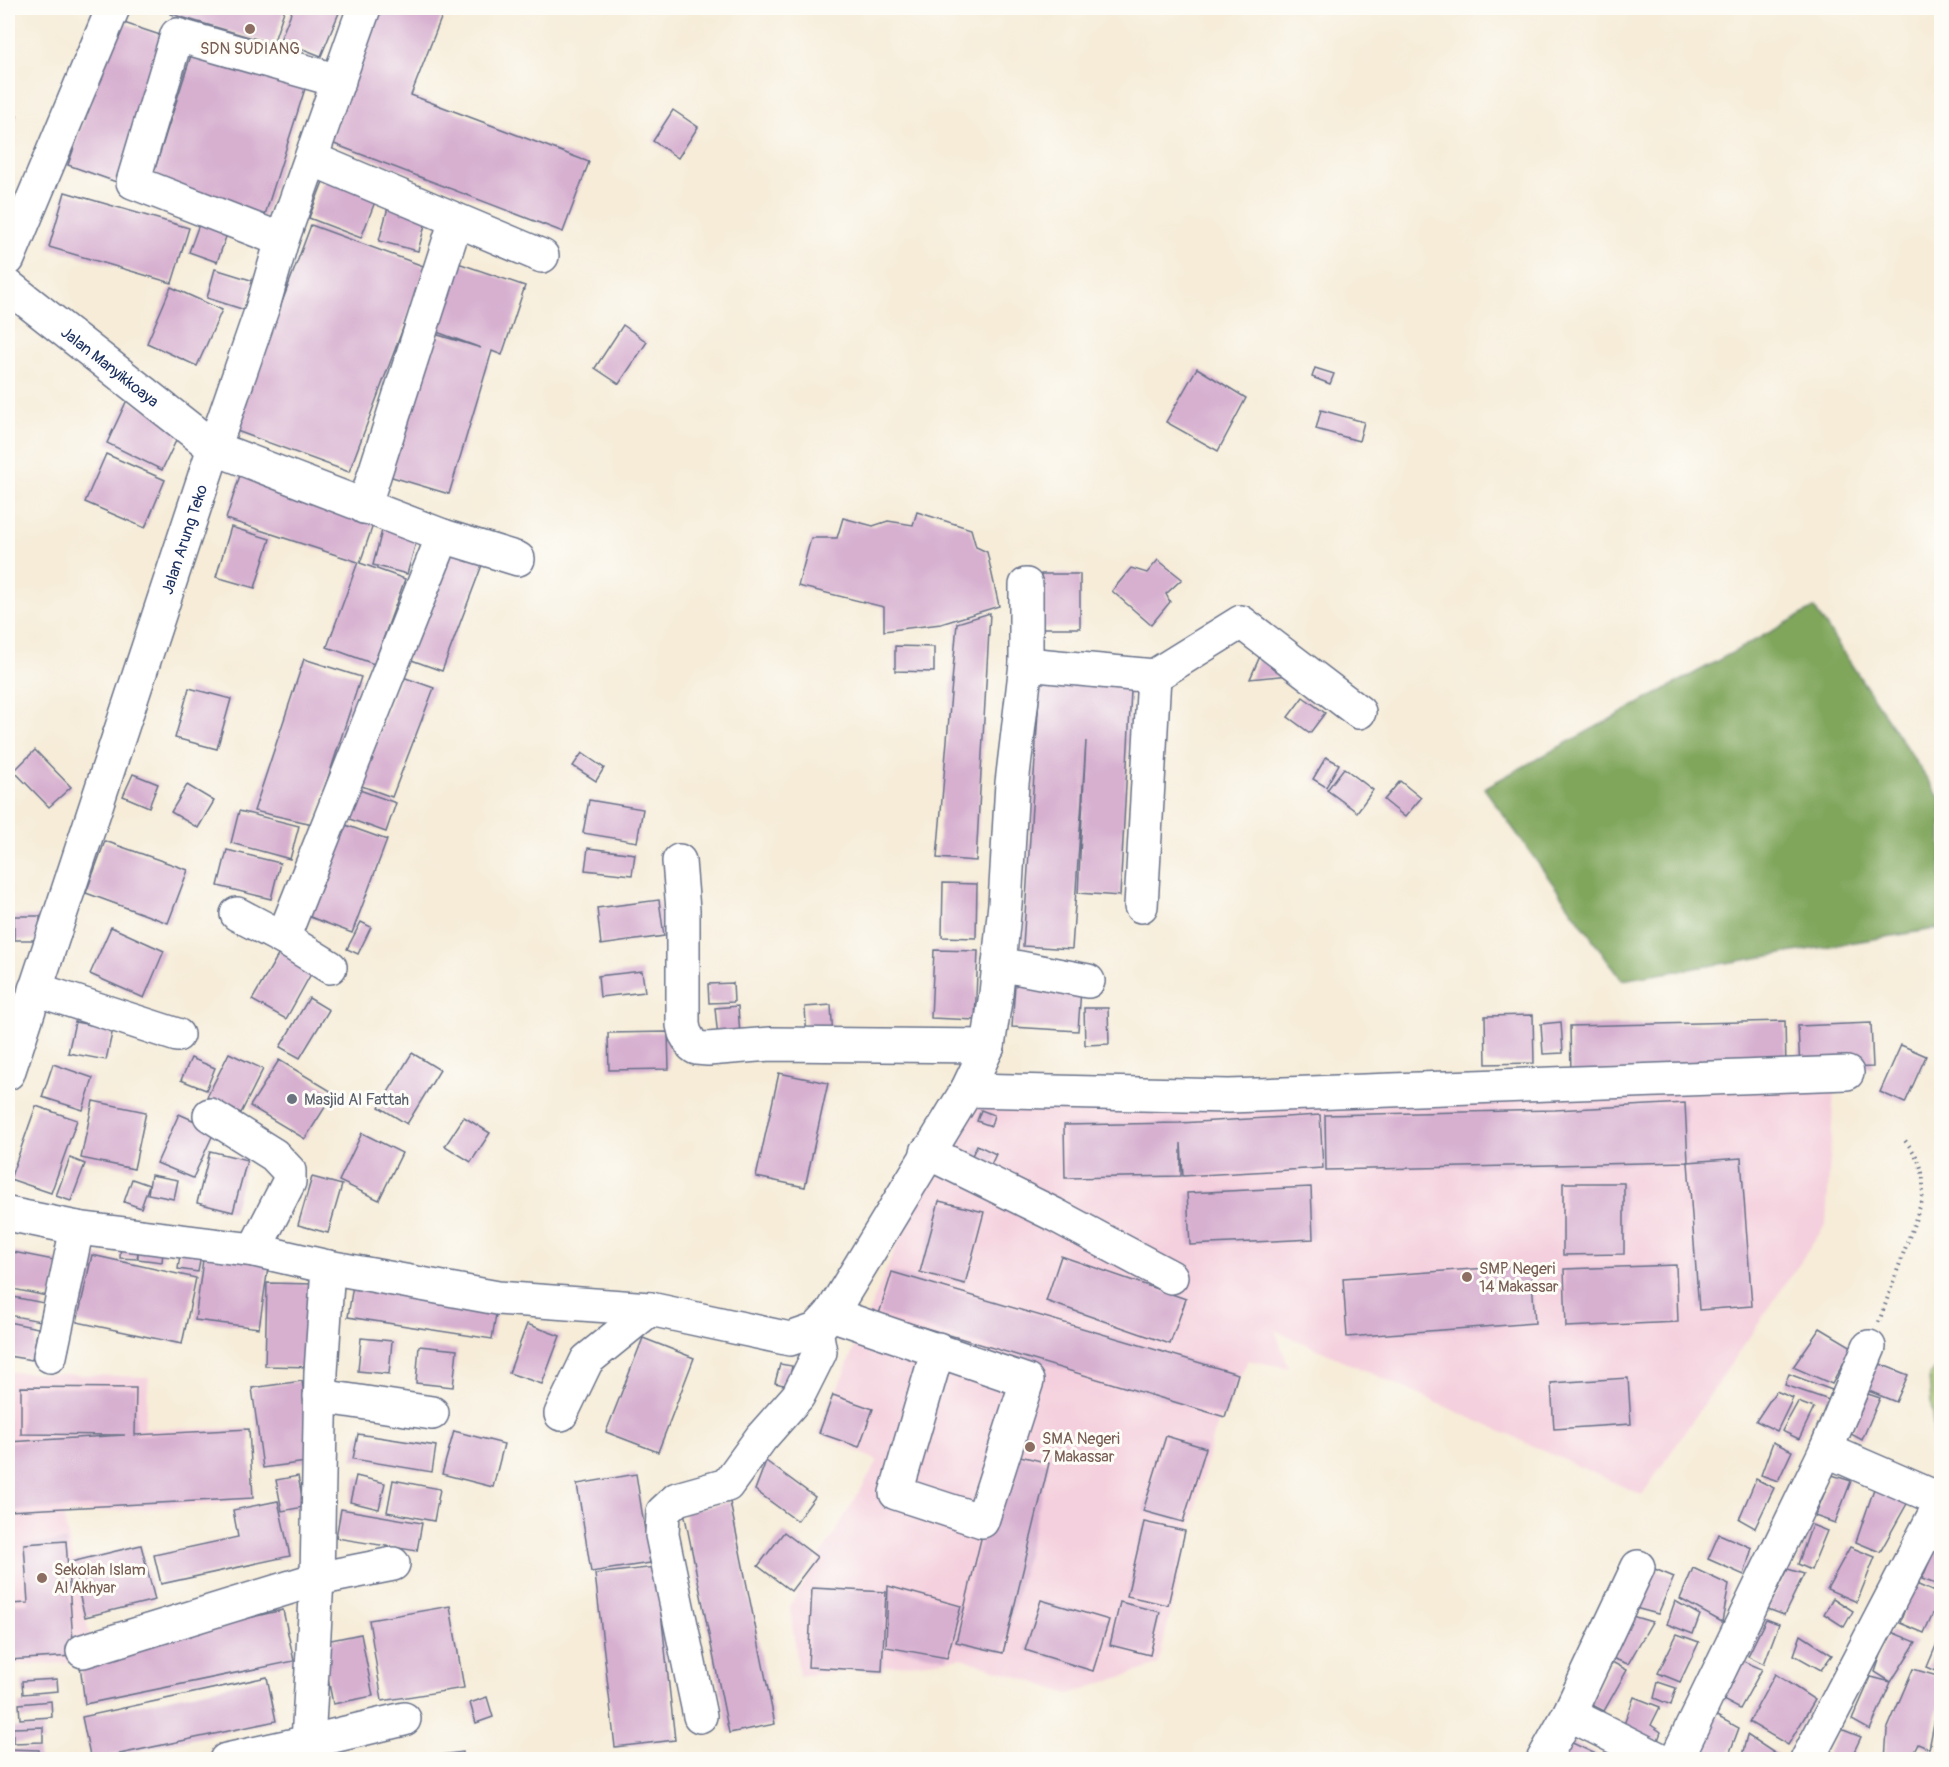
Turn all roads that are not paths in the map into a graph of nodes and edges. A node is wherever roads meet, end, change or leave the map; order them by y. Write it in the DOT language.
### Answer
graph roads {
  1 [pos="113,8"];
  2 [pos="364,8"];
  3 [pos="339,81"];
  4 [pos="312,159"];
  5 [pos="456,220"];
  6 [pos="282,240"];
  7 [pos="542,256"];
  8 [pos="8,259"];
  9 [pos="8,285"];
  10 [pos="214,448"];
  11 [pos="364,507"];
  12 [pos="443,537"];
  13 [pos="518,559"];
  14 [pos="1026,585"];
  15 [pos="1026,664"];
  16 [pos="1154,676"];
  17 [pos="1359,712"];
  18 [pos="679,861"];
  19 [pos="1142,906"];
  20 [pos="237,914"];
  21 [pos="283,938"];
  22 [pos="999,964"];
  23 [pos="330,967"];
  24 [pos="1088,981"];
  25 [pos="24,1000"];
  26 [pos="177,1035"];
  27 [pos="988,1046"];
  28 [pos="8,1073"];
  29 [pos="1847,1073"];
  30 [pos="966,1090"];
  31 [pos="210,1115"];
  32 [pos="927,1152"];
  33 [pos="8,1214"];
  34 [pos="77,1228"];
  35 [pos="254,1251"];
  36 [pos="328,1267"];
  37 [pos="1171,1277"];
  38 [pos="650,1309"];
  39 [pos="824,1322"];
  40 [pos="1869,1347"];
  41 [pos="938,1349"];
  42 [pos="50,1356"];
  43 [pos="320,1396"];
  44 [pos="432,1413"];
  45 [pos="561,1414"];
  46 [pos="1826,1450"];
  47 [pos="1939,1500"];
  48 [pos="393,1564"];
  49 [pos="1638,1567"];
  50 [pos="316,1580"];
  51 [pos="83,1651"];
  52 [pos="1569,1714"];
  53 [pos="700,1716"];
  54 [pos="404,1719"];
  55 [pos="308,1742"];
  56 [pos="226,1759"];
  57 [pos="1543,1760"];
  58 [pos="1661,1760"];
  59 [pos="1676,1760"];
  60 [pos="1808,1760"];
  1 -- 8 [label="street"];
  2 -- 3 [label="street, Jalan Arung Teko"];
  3 -- 4 [label="street, Jalan Arung Teko"];
  3 -- 6 [label="street"];
  4 -- 5 [label="street"];
  4 -- 6 [label="street, Jalan Arung Teko"];
  5 -- 7 [label="street"];
  5 -- 11 [label="street"];
  6 -- 10 [label="street, Jalan Arung Teko"];
  9 -- 10 [label="street, Jalan Manyikkoaya"];
  10 -- 11 [label="street, Jalan Manyikkoaya"];
  10 -- 25 [label="street, Jalan Arung Teko"];
  11 -- 12 [label="street, Jalan Manyikkoaya"];
  12 -- 13 [label="street, Jalan Manyikkoaya"];
  12 -- 21 [label="street"];
  14 -- 15 [label="street"];
  15 -- 16 [label="street"];
  15 -- 22 [label="street"];
  16 -- 17 [label="street"];
  16 -- 19 [label="street"];
  18 -- 27 [label="street"];
  20 -- 21 [label="street"];
  21 -- 23 [label="street"];
  22 -- 24 [label="street"];
  22 -- 27 [label="street"];
  25 -- 26 [label="street"];
  25 -- 28 [label="street, Jalan Arung Teko"];
  27 -- 30 [label="street"];
  29 -- 30 [label="street"];
  30 -- 32 [label="street"];
  31 -- 35 [label="street"];
  32 -- 37 [label="street"];
  32 -- 39 [label="street"];
  33 -- 34 [label="street"];
  34 -- 35 [label="street"];
  34 -- 42 [label="street"];
  35 -- 36 [label="street"];
  36 -- 38 [label="street"];
  36 -- 43 [label="street"];
  38 -- 39 [label="street"];
  38 -- 45 [label="street"];
  39 -- 41 [label="street"];
  39 -- 53 [label="street"];
  40 -- 46 [label="street"];
  41 -- 41 [label="street"];
  43 -- 44 [label="street"];
  43 -- 50 [label="street"];
  46 -- 47 [label="street"];
  46 -- 59 [label="street"];
  47 -- 60 [label="street"];
  48 -- 50 [label="street"];
  49 -- 52 [label="street"];
  50 -- 51 [label="street"];
  50 -- 55 [label="street"];
  52 -- 57 [label="street"];
  52 -- 58 [label="street"];
  54 -- 55 [label="street"];
  55 -- 56 [label="street"];
}
